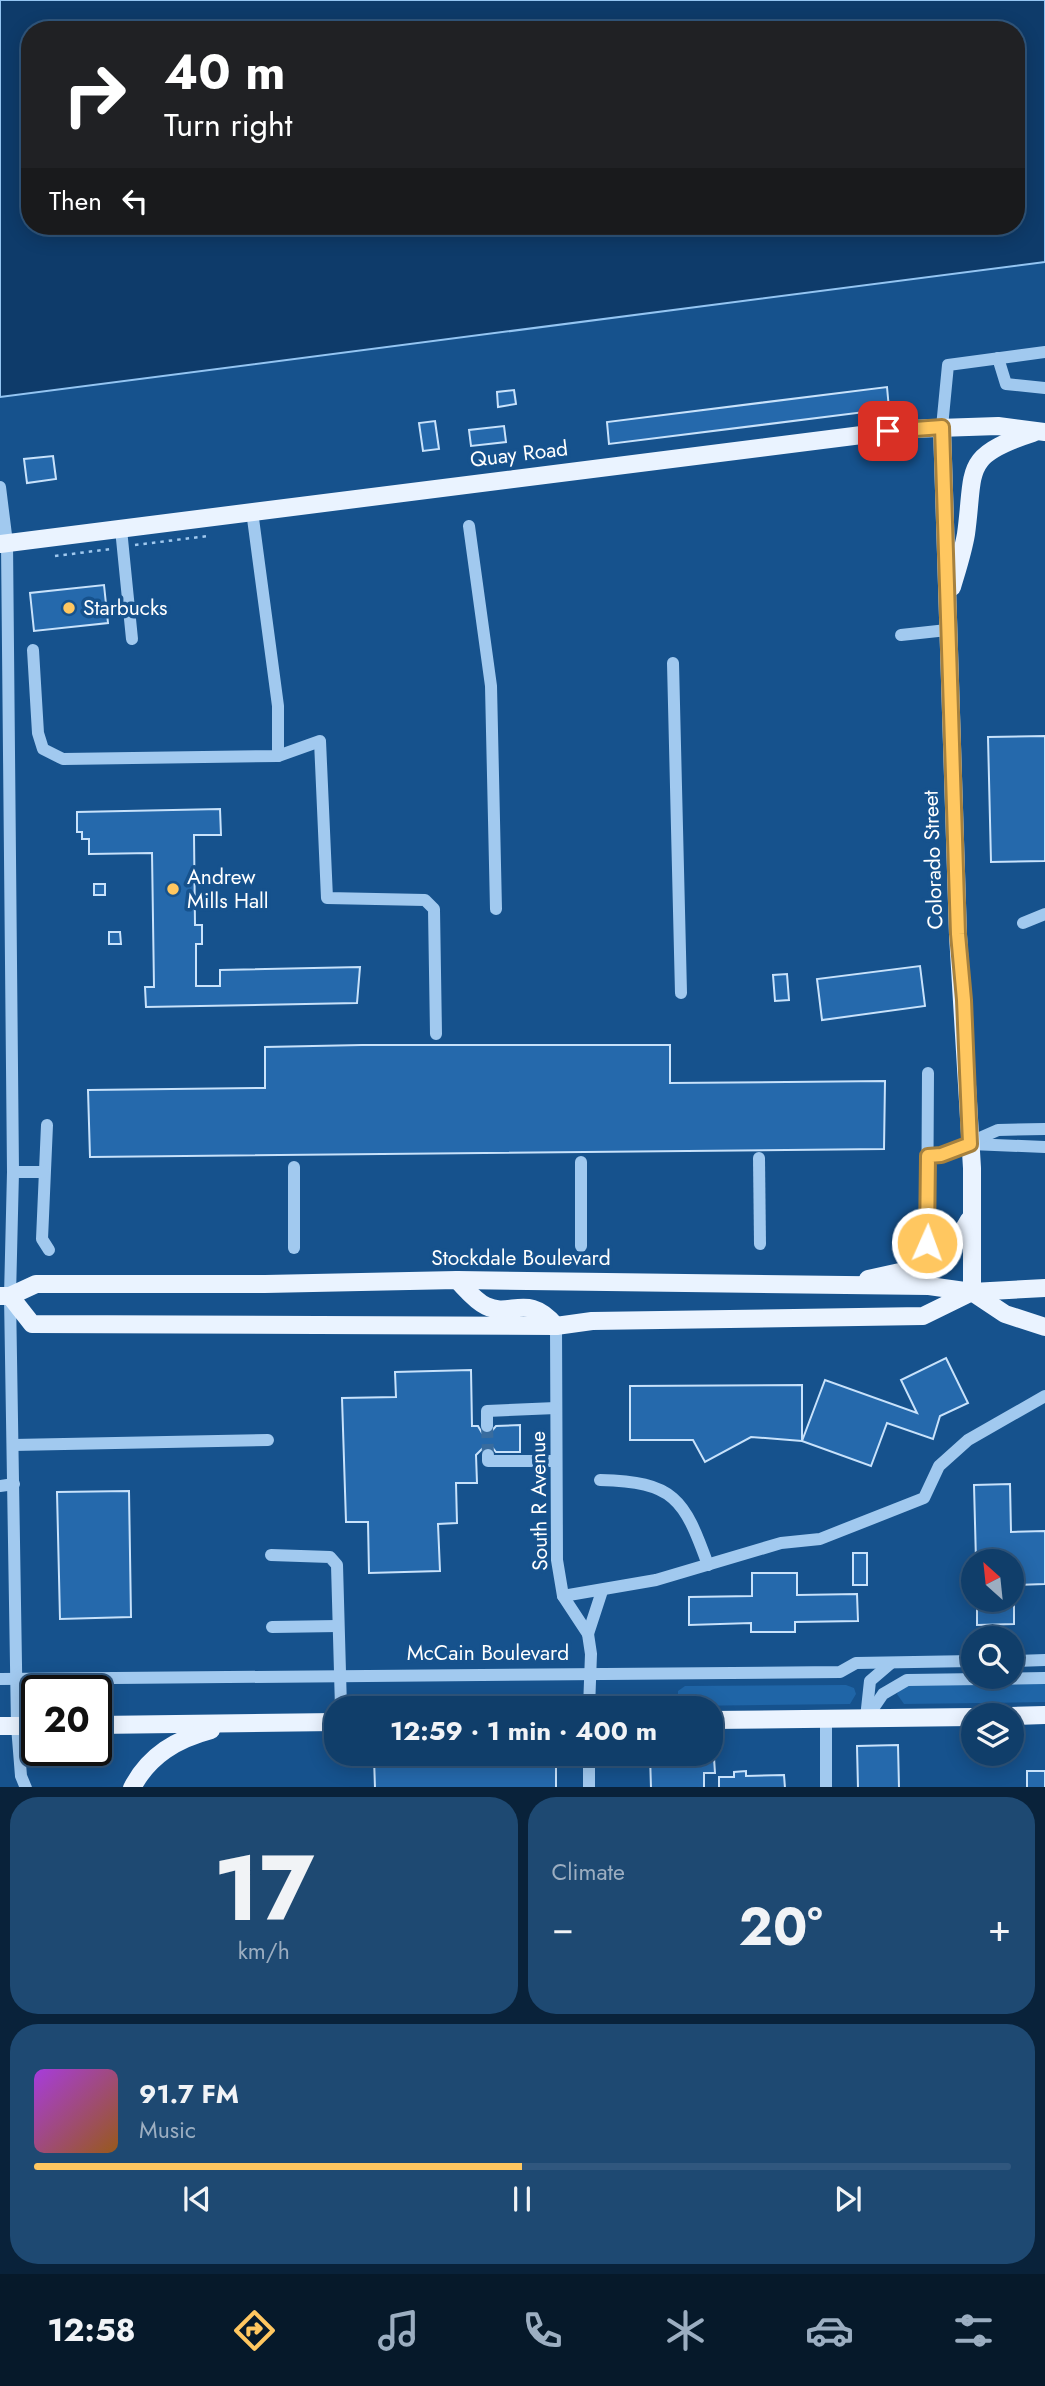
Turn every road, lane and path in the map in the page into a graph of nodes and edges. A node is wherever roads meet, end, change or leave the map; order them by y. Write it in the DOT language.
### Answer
graph roads {
  1 [pos="1045,352"];
  2 [pos="998,358"];
  3 [pos="1045,388"];
  4 [pos="942,427"];
  5 [pos="1042,432"];
  6 [pos="0,486"];
  7 [pos="251,511"];
  8 [pos="469,526"];
  9 [pos="215,535"];
  10 [pos="122,538"];
  11 [pos="3,543"];
  12 [pos="55,556"];
  13 [pos="947,608"];
  14 [pos="947,630"];
  15 [pos="901,635"];
  16 [pos="132,639"];
  17 [pos="33,650"];
  18 [pos="673,663"];
  19 [pos="278,756"];
  20 [pos="4,769"];
  21 [pos="5,841"];
  22 [pos="496,909"];
  23 [pos="1045,914"];
  24 [pos="1023,923"];
  25 [pos="681,993"];
  26 [pos="436,1034"];
  27 [pos="928,1073"];
  28 [pos="6,1077"];
  29 [pos="47,1125"];
  30 [pos="1045,1129"];
  31 [pos="970,1144"];
  32 [pos="1045,1147"];
  33 [pos="928,1156"];
  34 [pos="759,1158"];
  35 [pos="581,1162"];
  36 [pos="294,1167"];
  37 [pos="13,1172"];
  38 [pos="43,1172"];
  39 [pos="971,1216"];
  40 [pos="927,1243"];
  41 [pos="760,1244"];
  42 [pos="581,1246"];
  43 [pos="294,1248"];
  44 [pos="49,1250"];
  45 [pos="457,1280"];
  46 [pos="840,1285"];
  47 [pos="1045,1288"];
  48 [pos="972,1292"];
  49 [pos="5,1296"];
  50 [pos="556,1326"];
  51 [pos="1045,1327"];
  52 [pos="1045,1396"];
  53 [pos="556,1408"];
  54 [pos="487,1426"];
  55 [pos="268,1440"];
  56 [pos="13,1445"];
  57 [pos="488,1455"];
  58 [pos="556,1461"];
  59 [pos="600,1480"];
  60 [pos="14,1484"];
  61 [pos="0,1486"];
  62 [pos="271,1555"];
  63 [pos="708,1565"];
  64 [pos="602,1591"];
  65 [pos="563,1595"];
  66 [pos="338,1626"];
  67 [pos="272,1627"];
  68 [pos="588,1634"];
  69 [pos="1045,1660"];
  70 [pos="961,1661"];
  71 [pos="1024,1661"];
  72 [pos="892,1662"];
  73 [pos="341,1675"];
  74 [pos="590,1676"];
  75 [pos="1045,1678"];
  76 [pos="0,1679"];
  77 [pos="18,1679"];
  78 [pos="341,1696"];
  79 [pos="589,1696"];
  80 [pos="1045,1715"];
  81 [pos="1024,1716"];
  82 [pos="961,1717"];
  83 [pos="866,1719"];
  84 [pos="723,1720"];
  85 [pos="826,1720"];
  86 [pos="324,1722"];
  87 [pos="248,1724"];
  88 [pos="112,1725"];
  89 [pos="9,1726"];
  90 [pos="589,1766"];
  91 [pos="26,1787"];
  92 [pos="132,1787"];
  93 [pos="589,1787"];
  94 [pos="826,1787"];
  1 -- 2 [label="street"];
  2 -- 3 [label="street"];
  2 -- 4 [label="street"];
  4 -- 5 [label="main road, Quay Road"];
  4 -- 7 [label="main road, Quay Road"];
  4 -- 13 [label="main road, Colorado Street"];
  5 -- 13 [label="main road"];
  6 -- 11 [label="street"];
  7 -- 10 [label="main road, Quay Road"];
  7 -- 19 [label="street"];
  8 -- 22 [label="street"];
  9 -- 10 [label="path"];
  10 -- 11 [label="main road, Quay Road"];
  10 -- 12 [label="path"];
  10 -- 16 [label="street"];
  11 -- 20 [label="street"];
  13 -- 14 [label="main road, Colorado Street"];
  14 -- 15 [label="street"];
  14 -- 31 [label="main road, Colorado Street"];
  17 -- 19 [label="street"];
  18 -- 25 [label="street"];
  19 -- 26 [label="street"];
  20 -- 21 [label="street"];
  21 -- 28 [label="street"];
  23 -- 24 [label="street"];
  27 -- 33 [label="street"];
  28 -- 37 [label="street"];
  29 -- 38 [label="street"];
  30 -- 31 [label="street"];
  31 -- 32 [label="street"];
  31 -- 33 [label="street"];
  31 -- 39 [label="main road, Colorado Street"];
  33 -- 40 [label="street"];
  34 -- 41 [label="street"];
  35 -- 42 [label="street"];
  36 -- 43 [label="street"];
  37 -- 38 [label="street"];
  37 -- 49 [label="street"];
  38 -- 44 [label="street"];
  39 -- 46 [label="main road"];
  39 -- 48 [label="main road, Colorado Street"];
  45 -- 46 [label="main road, Stockdale Boulevard"];
  45 -- 49 [label="main road, Stockdale Boulevard"];
  45 -- 50 [label="main road"];
  46 -- 48 [label="main road, Stockdale Boulevard"];
  47 -- 48 [label="main road, Stockdale Boulevard"];
  48 -- 50 [label="main road"];
  48 -- 51 [label="main road"];
  49 -- 50 [label="main road"];
  49 -- 56 [label="street"];
  50 -- 53 [label="street, South R Avenue"];
  52 -- 63 [label="street"];
  53 -- 54 [label="street"];
  53 -- 58 [label="street, South R Avenue"];
  55 -- 56 [label="street"];
  56 -- 60 [label="street"];
  57 -- 58 [label="street"];
  58 -- 65 [label="street, South R Avenue"];
  59 -- 63 [label="street"];
  60 -- 61 [label="street"];
  60 -- 77 [label="street"];
  62 -- 66 [label="street"];
  63 -- 64 [label="street"];
  64 -- 65 [label="street"];
  64 -- 68 [label="street"];
  65 -- 68 [label="street, South R Avenue"];
  66 -- 67 [label="street"];
  66 -- 73 [label="street"];
  68 -- 74 [label="street, South R Avenue"];
  69 -- 71 [label="street"];
  70 -- 72 [label="street, McCain Boulevard"];
  72 -- 74 [label="street, McCain Boulevard"];
  72 -- 83 [label="street"];
  73 -- 74 [label="street, McCain Boulevard"];
  73 -- 77 [label="street, McCain Boulevard"];
  73 -- 78 [label="street"];
  74 -- 79 [label="street, South R Avenue"];
  75 -- 83 [label="street"];
  76 -- 77 [label="street, McCain Boulevard"];
  77 -- 89 [label="street"];
  80 -- 81 [label="main road"];
  82 -- 83 [label="main road"];
  83 -- 85 [label="main road"];
  84 -- 85 [label="main road"];
  85 -- 94 [label="street"];
  86 -- 87 [label="main road"];
  87 -- 88 [label="main road"];
  87 -- 92 [label="main road"];
  89 -- 91 [label="street"];
  90 -- 93 [label="street"];
}
